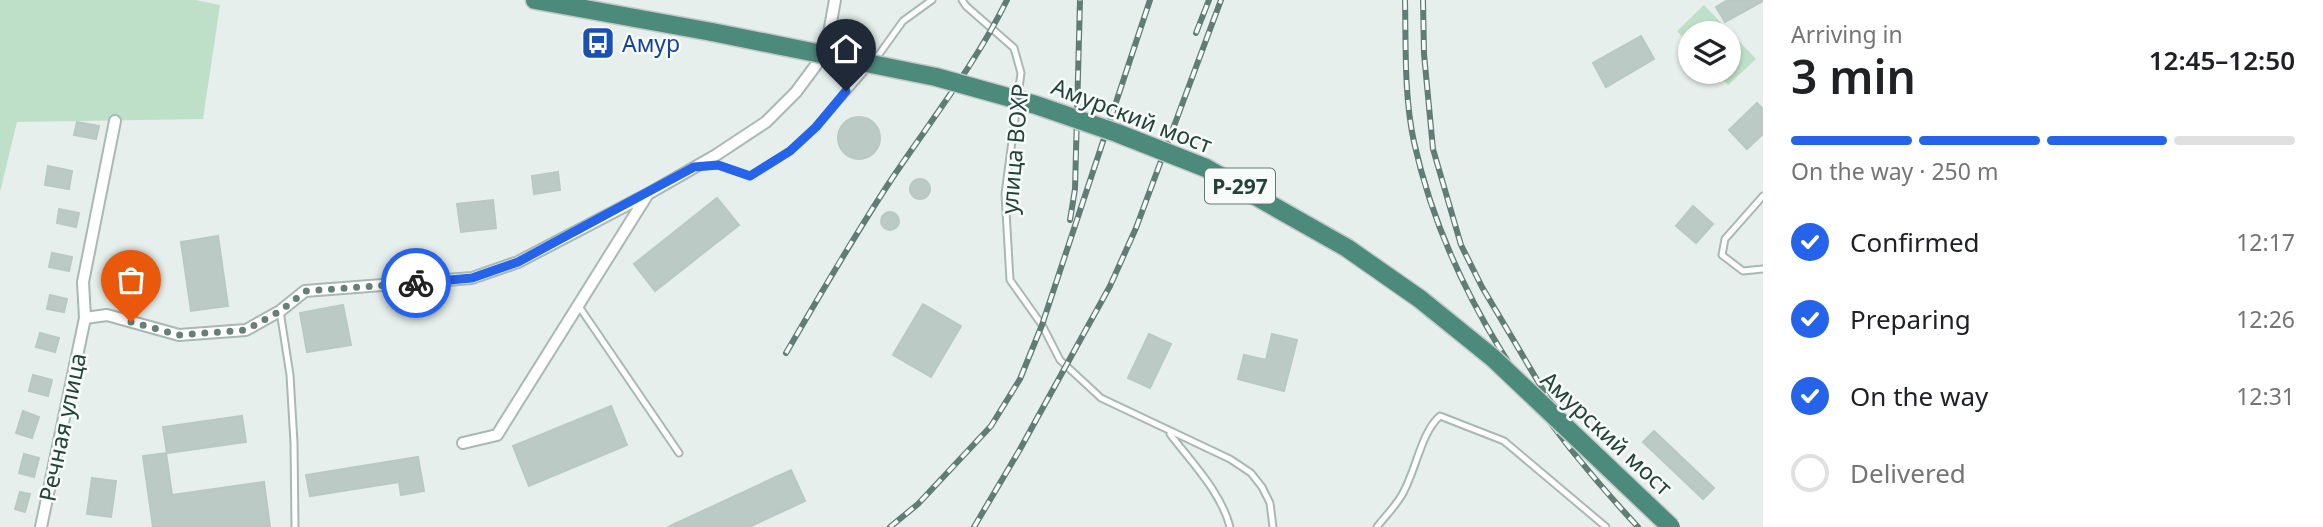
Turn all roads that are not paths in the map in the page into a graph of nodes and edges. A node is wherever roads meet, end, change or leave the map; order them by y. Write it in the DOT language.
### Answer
graph roads {
  1 [pos="535,0"];
  2 [pos="835,0"];
  3 [pos="932,0"];
  4 [pos="962,0"];
  5 [pos="115,121"];
  6 [pos="694,167"];
  7 [pos="648,194"];
  8 [pos="1763,196"];
  9 [pos="1763,269"];
  10 [pos="578,305"];
  11 [pos="280,311"];
  12 [pos="85,318"];
  13 [pos="1168,432"];
  14 [pos="463,443"];
  15 [pos="679,453"];
  16 [pos="41,527"];
  17 [pos="295,527"];
  18 [pos="1230,527"];
  19 [pos="1273,527"];
  20 [pos="1377,527"];
  21 [pos="1606,527"];
  22 [pos="1671,527"];
  1 -- 22 [label="highway, Амурский мост / Р-297, bridge"];
  2 -- 6 [label="street"];
  3 -- 6 [label="lane"];
  4 -- 13 [label="lane, улица ВОХР"];
  5 -- 12 [label="street, Речная улица"];
  6 -- 7 [label="street"];
  7 -- 10 [label="street"];
  7 -- 11 [label="street"];
  8 -- 9 [label="lane"];
  10 -- 14 [label="street"];
  10 -- 15 [label="lane"];
  11 -- 12 [label="street"];
  11 -- 17 [label="lane"];
  12 -- 16 [label="street, Речная улица"];
  13 -- 18 [label="lane"];
  13 -- 19 [label="lane, улица ВОХР"];
  20 -- 21 [label="lane"];
}
